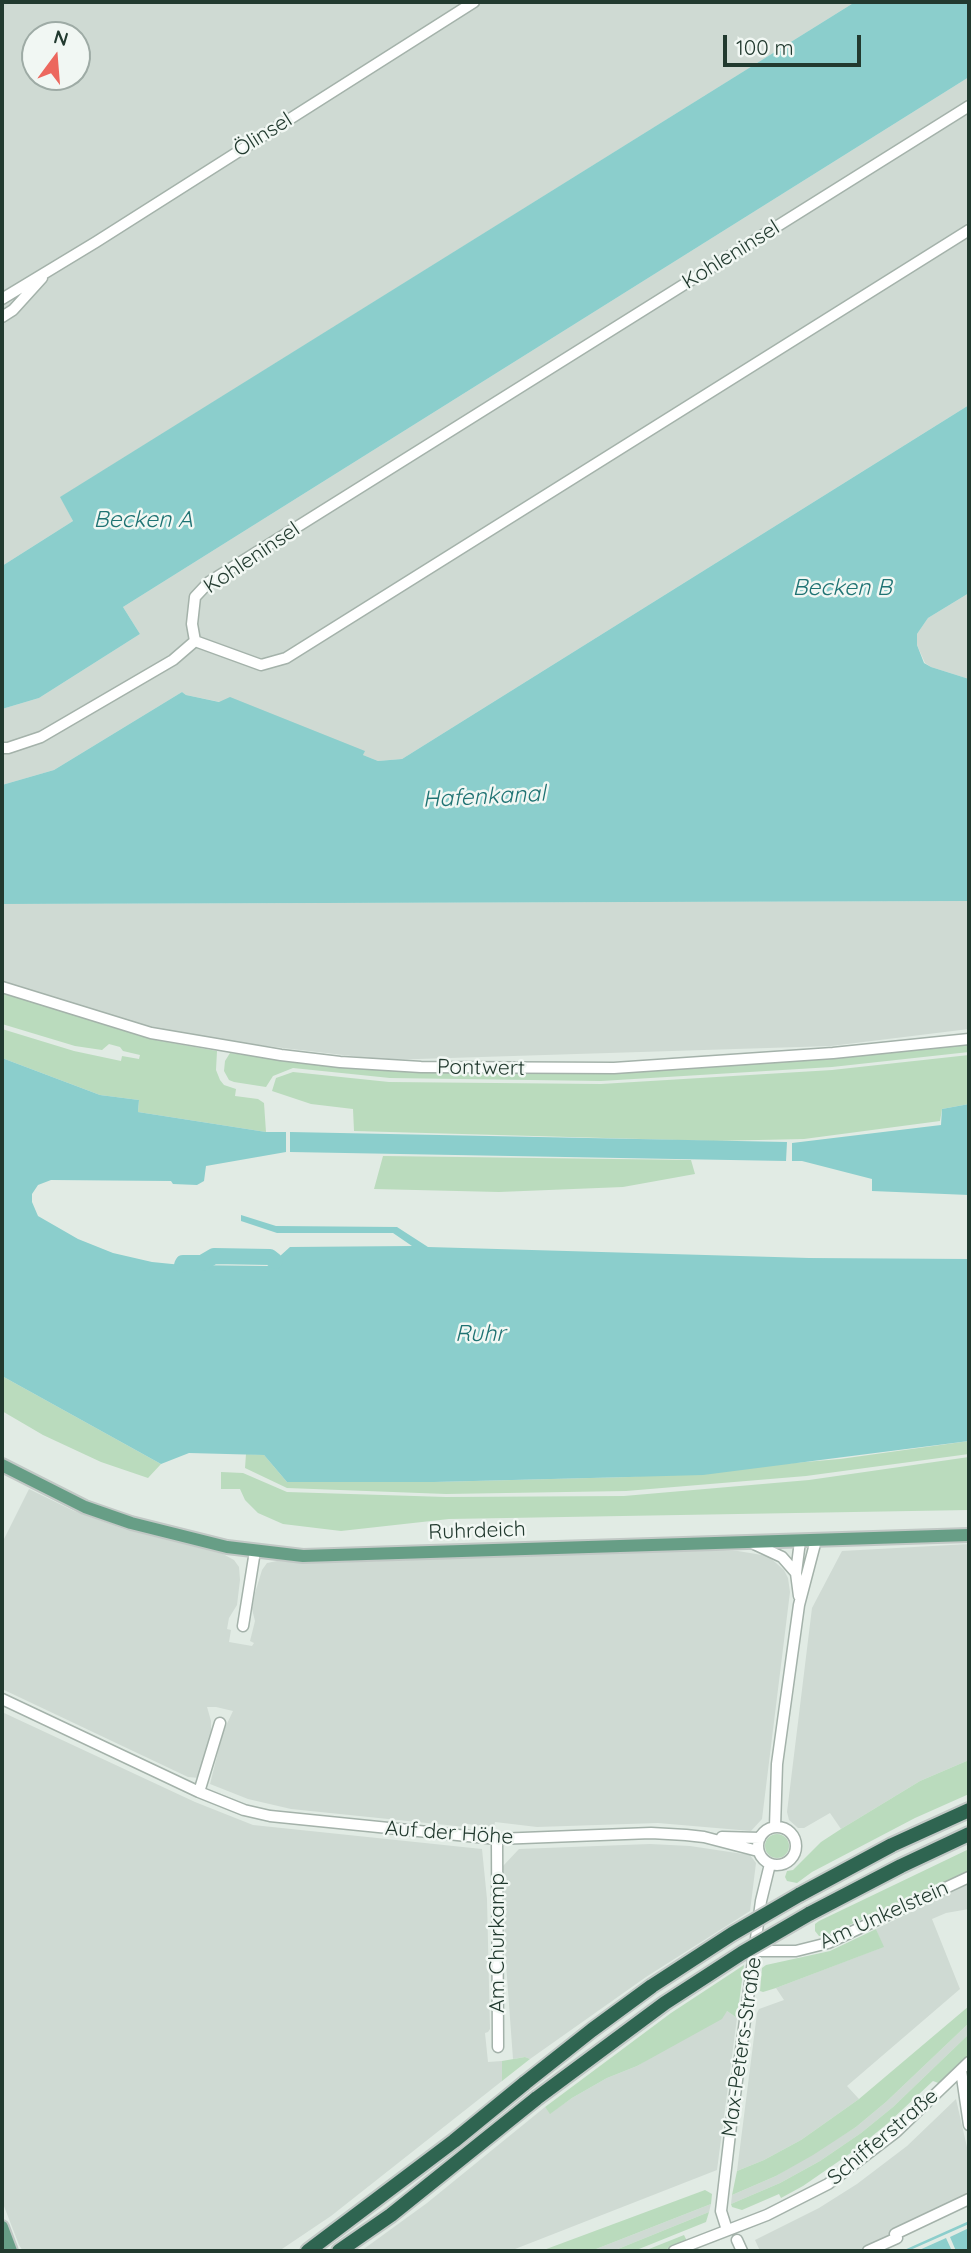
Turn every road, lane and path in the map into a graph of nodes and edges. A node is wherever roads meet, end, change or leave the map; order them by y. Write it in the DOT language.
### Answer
graph roads {
  1 [pos="474,2"];
  2 [pos="969,106"];
  3 [pos="969,230"];
  4 [pos="52,268"];
  5 [pos="2,299"];
  6 [pos="2,317"];
  7 [pos="195,641"];
  8 [pos="2,748"];
  9 [pos="2,987"];
  10 [pos="969,1040"];
  11 [pos="2,1465"];
  12 [pos="969,1535"];
  13 [pos="816,1540"];
  14 [pos="800,1541"];
  15 [pos="751,1543"];
  16 [pos="255,1551"];
  17 [pos="796,1573"];
  18 [pos="800,1600"];
  19 [pos="243,1626"];
  20 [pos="2,1699"];
  21 [pos="220,1723"];
  22 [pos="200,1791"];
  23 [pos="969,1810"];
  24 [pos="775,1827"];
  25 [pos="969,1835"];
  26 [pos="704,1837"];
  27 [pos="760,1838"];
  28 [pos="497,1839"];
  29 [pos="758,1851"];
  30 [pos="770,1864"];
  31 [pos="969,1877"];
  32 [pos="755,1951"];
  33 [pos="498,2047"];
  34 [pos="964,2070"];
  35 [pos="969,2124"];
  36 [pos="969,2199"];
  37 [pos="2,2227"];
  38 [pos="727,2230"];
  39 [pos="737,2240"];
  40 [pos="8,2250"];
  41 [pos="308,2251"];
  42 [pos="340,2251"];
  43 [pos="674,2251"];
  44 [pos="742,2251"];
  45 [pos="868,2251"];
  1 -- 4 [label="street, Ölinsel"];
  2 -- 7 [label="street, Kohleninsel"];
  3 -- 7 [label="street"];
  4 -- 5 [label="street, Ölinsel"];
  4 -- 6 [label="street, Ölinsel"];
  7 -- 8 [label="street"];
  9 -- 10 [label="street, Pontwert"];
  11 -- 16 [label="main road, Ruhrdeich"];
  12 -- 13 [label="main road, Ruhrdeich"];
  13 -- 14 [label="main road, Ruhrdeich"];
  13 -- 18 [label="street"];
  14 -- 15 [label="main road, Ruhrdeich"];
  14 -- 17 [label="street"];
  15 -- 16 [label="main road, Ruhrdeich"];
  15 -- 17 [label="street"];
  16 -- 19 [label="street"];
  17 -- 18 [label="street"];
  18 -- 24 [label="street"];
  20 -- 22 [label="street, Auf der Höhe"];
  21 -- 22 [label="street"];
  22 -- 28 [label="street, Auf der Höhe"];
  23 -- 41 [label="highway, bridge"];
  24 -- 27 [label="street"];
  24 -- 30 [label="street"];
  25 -- 42 [label="highway, bridge"];
  26 -- 27 [label="street, Auf der Höhe"];
  26 -- 28 [label="street, Auf der Höhe"];
  26 -- 29 [label="street, Auf der Höhe"];
  27 -- 29 [label="street"];
  28 -- 33 [label="street, Am Churkamp"];
  29 -- 30 [label="street"];
  30 -- 32 [label="street, Max-Peters-Straße"];
  31 -- 32 [label="street, Am Unkelstein"];
  32 -- 38 [label="street, Max-Peters-Straße"];
  34 -- 35 [label="street, Schifferstraße"];
  34 -- 38 [label="street, Schifferstraße"];
  36 -- 45 [label="street"];
  37 -- 40 [label="main road"];
  38 -- 43 [label="street, Schifferstraße"];
  39 -- 44 [label="street"];
}
